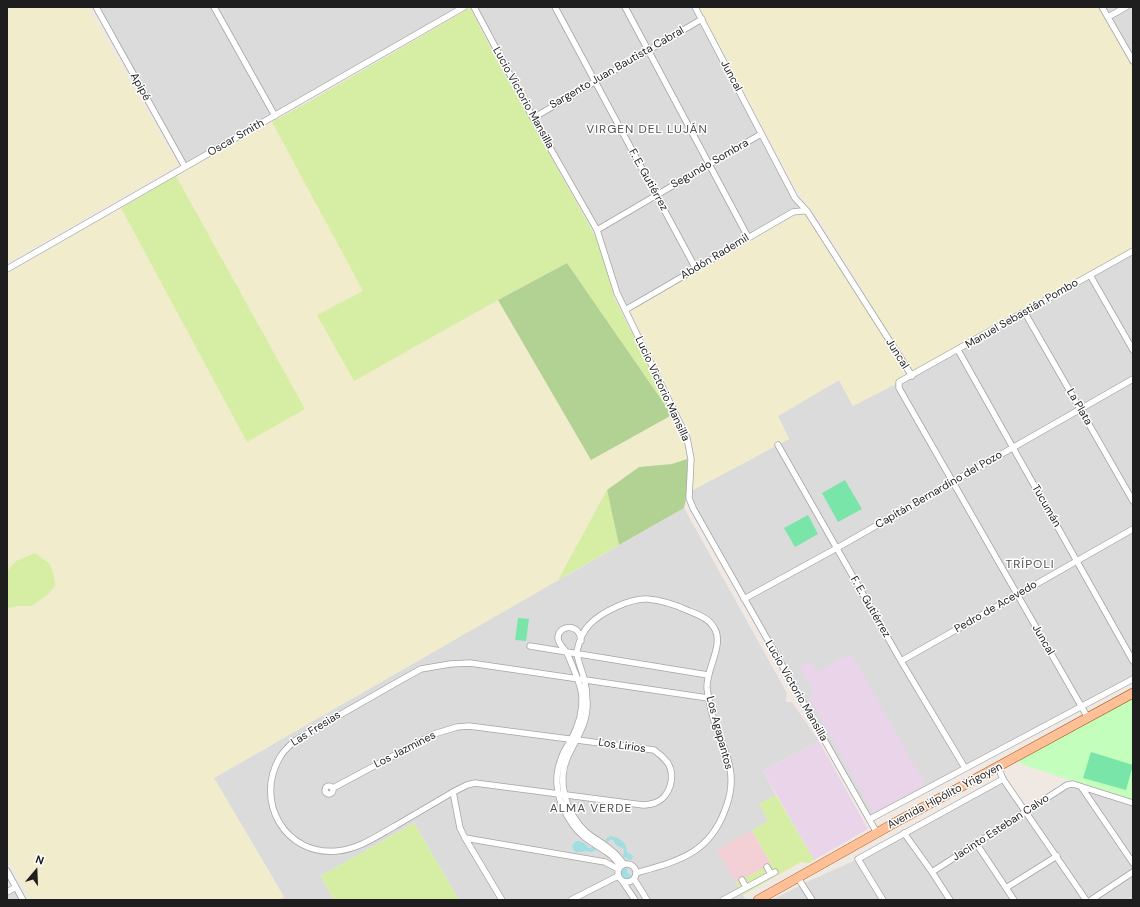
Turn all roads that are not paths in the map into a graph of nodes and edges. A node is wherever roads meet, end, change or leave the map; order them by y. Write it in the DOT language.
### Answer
graph roads {
  1 [pos="96,7"];
  2 [pos="214,7"];
  3 [pos="464,7"];
  4 [pos="474,7"];
  5 [pos="555,7"];
  6 [pos="625,7"];
  7 [pos="695,7"];
  8 [pos="1102,7"];
  9 [pos="1126,7"];
  10 [pos="1108,17"];
  11 [pos="702,19"];
  12 [pos="648,50"];
  13 [pos="1133,61"];
  14 [pos="594,81"];
  15 [pos="275,116"];
  16 [pos="533,118"];
  17 [pos="761,134"];
  18 [pos="708,165"];
  19 [pos="185,167"];
  20 [pos="656,195"];
  21 [pos="807,211"];
  22 [pos="597,230"];
  23 [pos="748,237"];
  24 [pos="1133,251"];
  25 [pos="7,269"];
  26 [pos="696,269"];
  27 [pos="1090,275"];
  28 [pos="625,310"];
  29 [pos="1025,313"];
  30 [pos="958,350"];
  31 [pos="1133,350"];
  32 [pos="912,376"];
  33 [pos="1133,379"];
  34 [pos="1080,409"];
  35 [pos="778,445"];
  36 [pos="1012,448"];
  37 [pos="954,481"];
  38 [pos="1133,501"];
  39 [pos="1133,529"];
  40 [pos="836,548"];
  41 [pos="1077,561"];
  42 [pos="1018,595"];
  43 [pos="744,599"];
  44 [pos="580,643"];
  45 [pos="530,646"];
  46 [pos="564,649"];
  47 [pos="576,653"];
  48 [pos="901,661"];
  49 [pos="1133,661"];
  50 [pos="708,675"];
  51 [pos="577,678"];
  52 [pos="584,679"];
  53 [pos="1133,679"];
  54 [pos="1133,693"];
  55 [pos="708,698"];
  56 [pos="1081,706"];
  57 [pos="1088,718"];
  58 [pos="574,739"];
  59 [pos="998,767"];
  60 [pos="965,768"];
  61 [pos="1003,778"];
  62 [pos="333,788"];
  63 [pos="1082,788"];
  64 [pos="453,792"];
  65 [pos="558,795"];
  66 [pos="565,796"];
  67 [pos="1133,803"];
  68 [pos="1026,812"];
  69 [pos="870,819"];
  70 [pos="877,833"];
  71 [pos="904,833"];
  72 [pos="465,838"];
  73 [pos="976,843"];
  74 [pos="1057,856"];
  75 [pos="1133,863"];
  76 [pos="767,867"];
  77 [pos="620,869"];
  78 [pos="7,872"];
  79 [pos="932,872"];
  80 [pos="1133,872"];
  81 [pos="635,876"];
  82 [pos="798,878"];
  83 [pos="742,880"];
  84 [pos="623,882"];
  85 [pos="16,887"];
  86 [pos="746,887"];
  87 [pos="1006,888"];
  88 [pos="7,892"];
  89 [pos="23,900"];
  90 [pos="502,900"];
  91 [pos="571,900"];
  92 [pos="635,900"];
  93 [pos="647,900"];
  94 [pos="723,900"];
  95 [pos="758,900"];
  96 [pos="812,900"];
  97 [pos="883,900"];
  98 [pos="950,900"];
  99 [pos="1014,900"];
  100 [pos="1086,900"];
  101 [pos="1091,900"];
  1 -- 19 [label="street, Apipé"];
  2 -- 15 [label="street"];
  3 -- 15 [label="street, Oscar Smith"];
  4 -- 16 [label="street, Lucio Victorio Mansilla"];
  5 -- 14 [label="street, F. E. Gutiérrez"];
  6 -- 12 [label="street"];
  7 -- 11 [label="street, Juncal"];
  8 -- 10 [label="street"];
  9 -- 10 [label="street"];
  10 -- 13 [label="street"];
  11 -- 12 [label="street, Sargento Juan Bautista Cabral"];
  11 -- 17 [label="street, Juncal"];
  12 -- 14 [label="street, Sargento Juan Bautista Cabral"];
  12 -- 18 [label="street"];
  14 -- 16 [label="street, Sargento Juan Bautista Cabral"];
  14 -- 20 [label="street, F. E. Gutiérrez"];
  15 -- 19 [label="street, Oscar Smith"];
  16 -- 22 [label="street, Lucio Victorio Mansilla"];
  17 -- 18 [label="street, Segundo Sombra"];
  17 -- 21 [label="street, Juncal"];
  18 -- 20 [label="street, Segundo Sombra"];
  18 -- 23 [label="street"];
  19 -- 25 [label="street, Oscar Smith"];
  20 -- 22 [label="street, Segundo Sombra"];
  20 -- 26 [label="street, F. E. Gutiérrez"];
  21 -- 23 [label="street, Abdón Rademil"];
  21 -- 32 [label="street, Juncal"];
  22 -- 28 [label="street, Lucio Victorio Mansilla"];
  23 -- 26 [label="street, Abdón Rademil"];
  24 -- 27 [label="street, Manuel Sebastián Pombo"];
  26 -- 28 [label="street, Abdón Rademil"];
  27 -- 29 [label="street, Manuel Sebastián Pombo"];
  27 -- 31 [label="street"];
  28 -- 43 [label="street, Lucio Victorio Mansilla"];
  29 -- 30 [label="street, Manuel Sebastián Pombo"];
  29 -- 34 [label="street, La Plata"];
  30 -- 32 [label="street, Manuel Sebastián Pombo"];
  30 -- 36 [label="street, Tucumán"];
  32 -- 37 [label="street, Juncal"];
  33 -- 34 [label="street, Capitán Bernardino del Pozo"];
  34 -- 36 [label="street, Capitán Bernardino del Pozo"];
  34 -- 38 [label="street, La Plata"];
  35 -- 40 [label="street, F. E. Gutiérrez"];
  36 -- 37 [label="street, Capitán Bernardino del Pozo"];
  36 -- 41 [label="street, Tucumán"];
  37 -- 40 [label="street, Capitán Bernardino del Pozo"];
  37 -- 42 [label="street, Juncal"];
  39 -- 41 [label="street, Pedro de Acevedo"];
  40 -- 43 [label="street, Capitán Bernardino del Pozo"];
  40 -- 48 [label="street, F. E. Gutiérrez"];
  41 -- 42 [label="street, Pedro de Acevedo"];
  41 -- 49 [label="street, Tucumán"];
  42 -- 48 [label="street, Pedro de Acevedo"];
  42 -- 56 [label="street, Juncal"];
  43 -- 69 [label="street, Lucio Victorio Mansilla"];
  44 -- 46 [label="street"];
  44 -- 46 [label="street"];
  44 -- 47 [label="street"];
  44 -- 50 [label="street, Los Agapantos"];
  45 -- 46 [label="street"];
  46 -- 47 [label="street"];
  46 -- 51 [label="street"];
  47 -- 50 [label="street"];
  47 -- 52 [label="street"];
  48 -- 60 [label="street, F. E. Gutiérrez"];
  50 -- 55 [label="street, Los Agapantos"];
  51 -- 52 [label="street, Las Fresias"];
  51 -- 58 [label="street"];
  51 -- 64 [label="street, Las Fresias"];
  52 -- 55 [label="street, Las Fresias"];
  52 -- 58 [label="street"];
  53 -- 56 [label="street"];
  54 -- 57 [label="main road, Avenida Hipólito Yrigoyen"];
  55 -- 81 [label="street, Los Agapantos"];
  56 -- 57 [label="street, Juncal"];
  56 -- 60 [label="street"];
  57 -- 59 [label="main road, Avenida Hipólito Yrigoyen"];
  58 -- 62 [label="street, Los Jazmines"];
  58 -- 65 [label="street"];
  58 -- 66 [label="street"];
  58 -- 66 [label="street, Los Lirios"];
  59 -- 61 [label="street"];
  59 -- 70 [label="main road, Avenida Hipólito Yrigoyen"];
  60 -- 69 [label="street"];
  61 -- 68 [label="street"];
  61 -- 71 [label="street, Avenida Hipólito Yrigoyen"];
  63 -- 67 [label="street"];
  63 -- 68 [label="street, Jacinto Esteban Calvo"];
  63 -- 75 [label="street"];
  64 -- 65 [label="street, Las Fresias"];
  64 -- 72 [label="street"];
  65 -- 66 [label="street, Las Fresias"];
  65 -- 77 [label="street"];
  66 -- 77 [label="street"];
  68 -- 73 [label="street, Jacinto Esteban Calvo"];
  68 -- 74 [label="street"];
  69 -- 70 [label="street, Lucio Victorio Mansilla"];
  70 -- 82 [label="main road, Avenida Hipólito Yrigoyen"];
  71 -- 79 [label="street"];
  71 -- 97 [label="street, Avenida Hipólito Yrigoyen"];
  72 -- 77 [label="street"];
  72 -- 90 [label="street"];
  73 -- 79 [label="street, Jacinto Esteban Calvo"];
  73 -- 87 [label="street"];
  74 -- 87 [label="street"];
  74 -- 100 [label="street"];
  76 -- 86 [label="street"];
  77 -- 81 [label="street"];
  77 -- 84 [label="street"];
  77 -- 91 [label="street"];
  78 -- 85 [label="street"];
  79 -- 98 [label="street"];
  80 -- 101 [label="street"];
  81 -- 84 [label="street, Los Agapantos"];
  81 -- 93 [label="street"];
  82 -- 95 [label="main road, Avenida Hipólito Yrigoyen"];
  82 -- 96 [label="street"];
  83 -- 86 [label="street"];
  84 -- 92 [label="street"];
  85 -- 88 [label="street"];
  85 -- 89 [label="street"];
  86 -- 94 [label="street"];
  87 -- 99 [label="street"];
}
